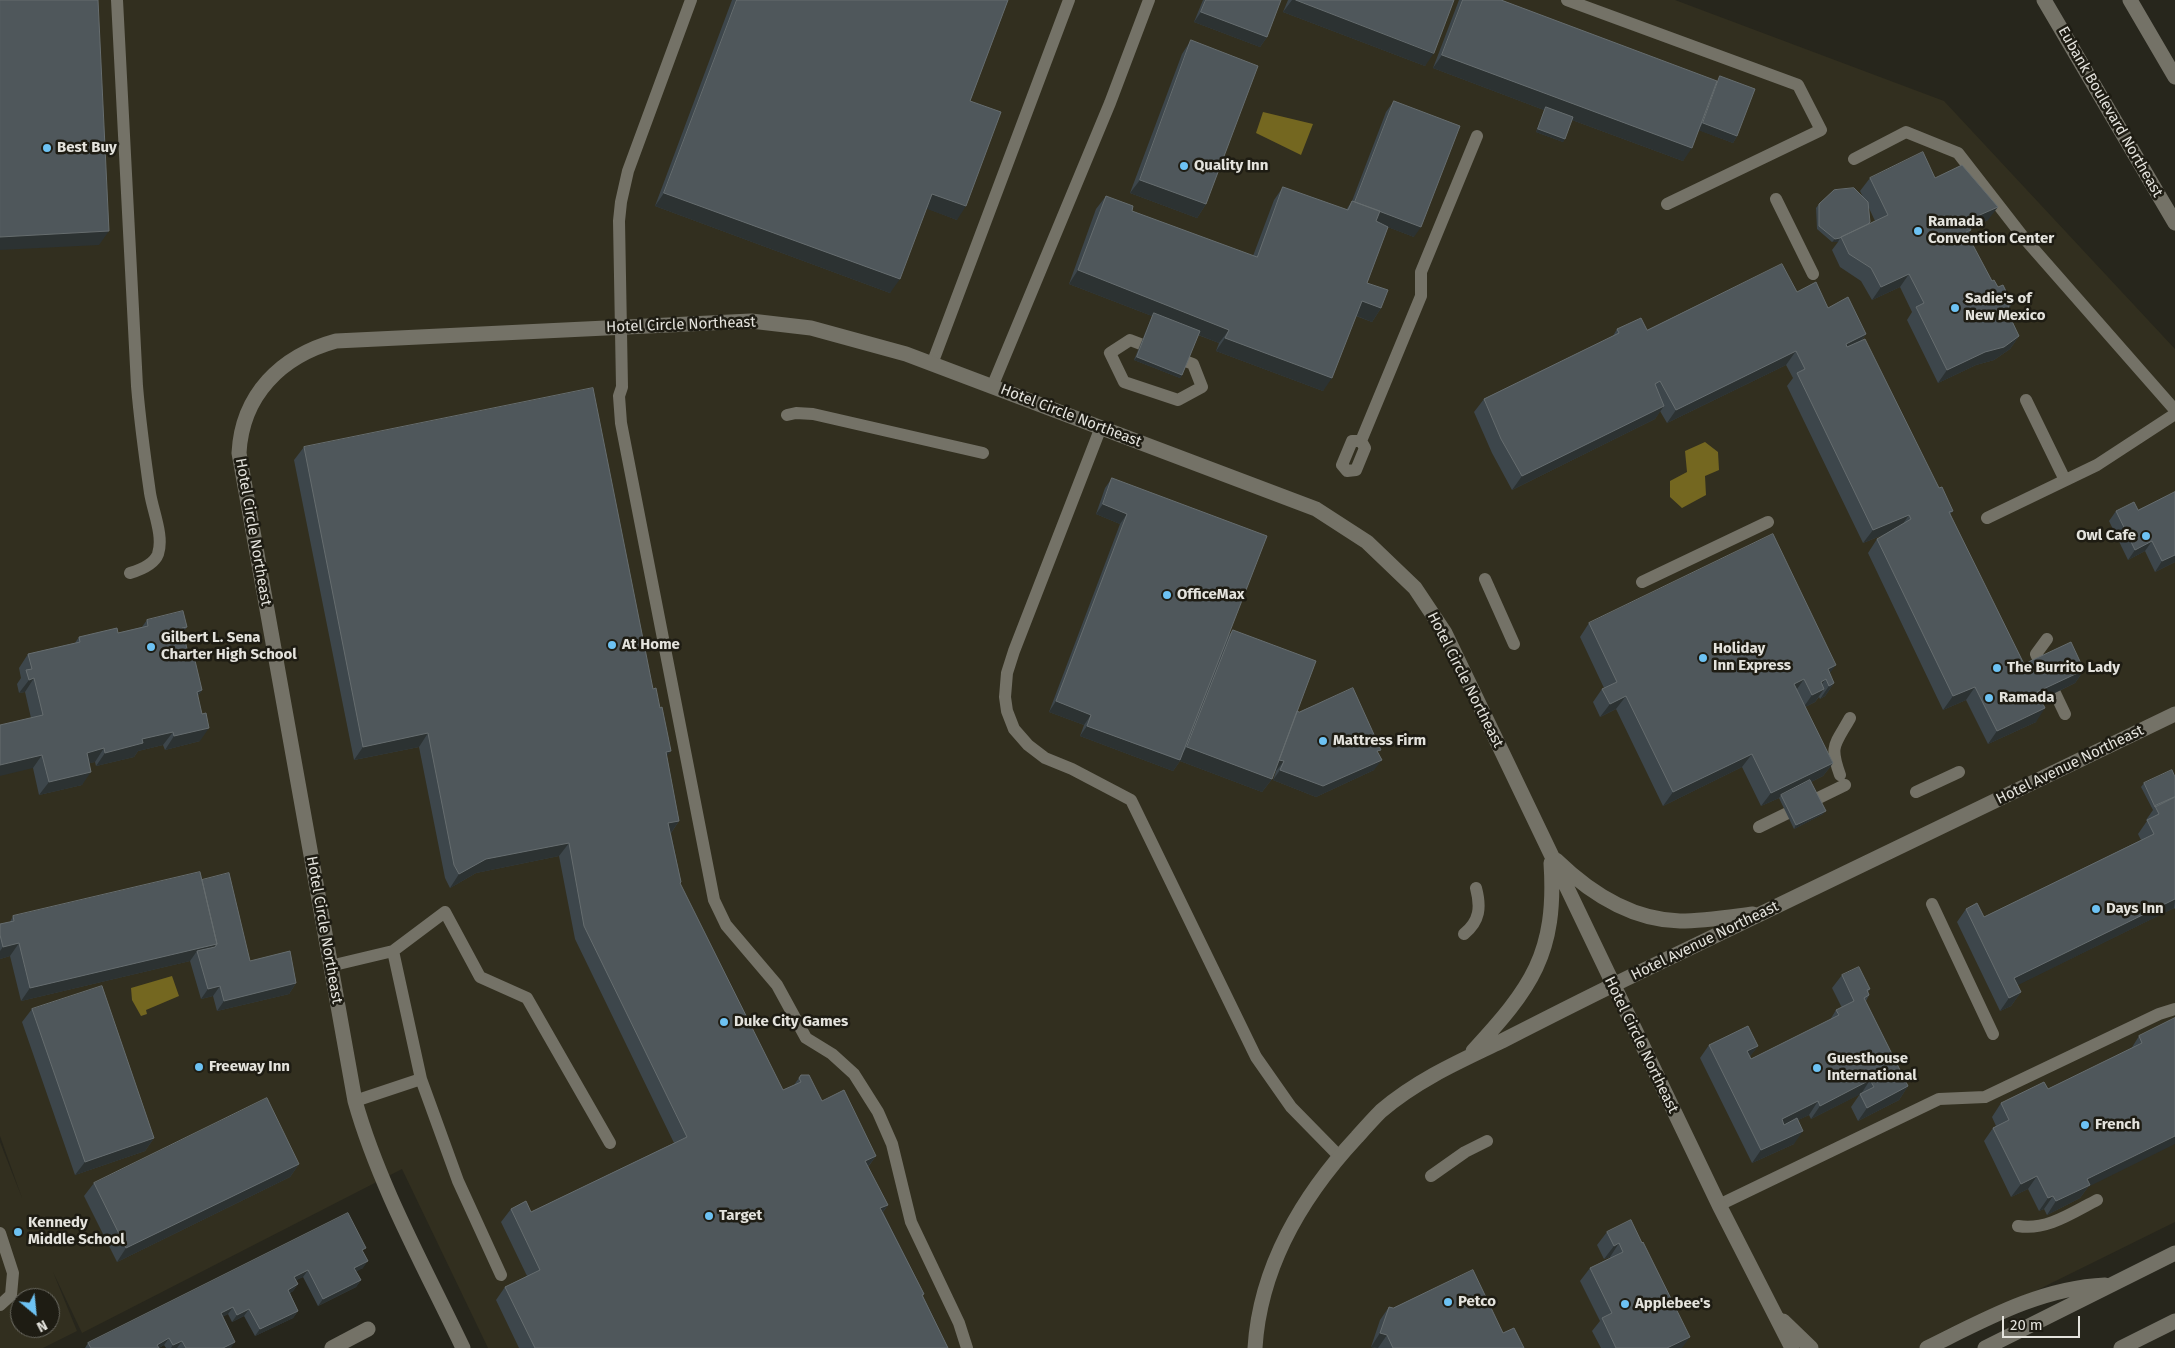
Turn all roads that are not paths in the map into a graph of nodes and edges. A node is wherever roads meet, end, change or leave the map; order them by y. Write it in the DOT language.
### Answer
graph roads {
  1 [pos="117,0"];
  2 [pos="691,0"];
  3 [pos="1069,0"];
  4 [pos="1149,0"];
  5 [pos="1567,0"];
  6 [pos="2044,0"];
  7 [pos="2130,0"];
  8 [pos="2175,77"];
  9 [pos="1477,136"];
  10 [pos="1854,160"];
  11 [pos="1776,199"];
  12 [pos="1667,204"];
  13 [pos="2175,224"];
  14 [pos="1813,274"];
  15 [pos="621,327"];
  16 [pos="932,364"];
  17 [pos="992,386"];
  18 [pos="1202,387"];
  19 [pos="2026,400"];
  20 [pos="2175,410"];
  21 [pos="2175,414"];
  22 [pos="787,415"];
  23 [pos="1101,427"];
  24 [pos="1361,441"];
  25 [pos="983,453"];
  26 [pos="2065,480"];
  27 [pos="1987,518"];
  28 [pos="1768,522"];
  29 [pos="130,573"];
  30 [pos="1485,579"];
  31 [pos="1642,582"];
  32 [pos="2047,639"];
  33 [pos="1514,644"];
  34 [pos="2041,665"];
  35 [pos="2055,693"];
  36 [pos="2065,714"];
  37 [pos="2175,714"];
  38 [pos="1850,718"];
  39 [pos="1960,772"];
  40 [pos="1916,792"];
  41 [pos="1759,827"];
  42 [pos="1550,854"];
  43 [pos="1476,888"];
  44 [pos="1932,904"];
  45 [pos="1764,912"];
  46 [pos="1464,934"];
  47 [pos="393,951"];
  48 [pos="330,966"];
  49 [pos="1613,986"];
  50 [pos="2175,1009"];
  51 [pos="1994,1034"];
  52 [pos="1467,1058"];
  53 [pos="421,1079"];
  54 [pos="356,1101"];
  55 [pos="1488,1141"];
  56 [pos="610,1143"];
  57 [pos="1339,1156"];
  58 [pos="1431,1176"];
  59 [pos="2097,1200"];
  60 [pos="1719,1205"];
  61 [pos="2018,1226"];
  62 [pos="0,1234"];
  63 [pos="2175,1253"];
  64 [pos="501,1275"];
  65 [pos="2114,1285"];
  66 [pos="1766,1299"];
  67 [pos="0,1305"];
  68 [pos="2175,1321"];
  69 [pos="368,1330"];
  70 [pos="332,1348"];
  71 [pos="463,1348"];
  72 [pos="967,1348"];
  73 [pos="1255,1348"];
  74 [pos="1792,1348"];
  75 [pos="1811,1348"];
  76 [pos="1927,1348"];
  77 [pos="1985,1348"];
  78 [pos="2121,1348"];
  1 -- 29 [label="lane"];
  2 -- 15 [label="lane"];
  3 -- 16 [label="lane"];
  4 -- 17 [label="lane"];
  5 -- 12 [label="lane"];
  6 -- 13 [label="street, Eubank Boulevard Northeast"];
  7 -- 8 [label="street"];
  9 -- 24 [label="lane"];
  10 -- 20 [label="lane"];
  11 -- 14 [label="lane"];
  15 -- 16 [label="street, Hotel Circle Northeast"];
  15 -- 48 [label="street, Hotel Circle Northeast"];
  15 -- 72 [label="lane"];
  16 -- 17 [label="street, Hotel Circle Northeast"];
  17 -- 23 [label="street, Hotel Circle Northeast"];
  18 -- 18 [label="lane"];
  19 -- 26 [label="lane"];
  21 -- 26 [label="lane"];
  22 -- 25 [label="lane"];
  23 -- 42 [label="street, Hotel Circle Northeast"];
  23 -- 57 [label="lane"];
  26 -- 27 [label="lane"];
  28 -- 31 [label="lane"];
  30 -- 33 [label="lane"];
  32 -- 34 [label="lane"];
  35 -- 36 [label="lane"];
  37 -- 45 [label="street, Hotel Avenue Northeast"];
  38 -- 41 [label="lane"];
  39 -- 40 [label="lane"];
  42 -- 45 [label="street"];
  42 -- 49 [label="street, Hotel Circle Northeast"];
  42 -- 52 [label="street"];
  43 -- 46 [label="lane"];
  44 -- 51 [label="lane"];
  45 -- 49 [label="street, Hotel Avenue Northeast"];
  47 -- 48 [label="lane"];
  47 -- 53 [label="lane"];
  47 -- 56 [label="lane"];
  48 -- 54 [label="street, Hotel Circle Northeast"];
  49 -- 52 [label="street, Hotel Avenue Northeast"];
  49 -- 60 [label="street, Hotel Circle Northeast"];
  50 -- 60 [label="lane"];
  52 -- 57 [label="street, Hotel Avenue Northeast"];
  53 -- 54 [label="lane"];
  53 -- 64 [label="lane"];
  54 -- 71 [label="street, Hotel Circle Northeast"];
  55 -- 58 [label="lane"];
  57 -- 73 [label="street, Hotel Avenue Northeast"];
  59 -- 61 [label="lane"];
  60 -- 66 [label="street, Hotel Circle Northeast"];
  62 -- 67 [label="lane"];
  63 -- 65 [label="street"];
  65 -- 76 [label="street"];
  65 -- 77 [label="street"];
  66 -- 74 [label="street, Hotel Circle Northeast"];
  66 -- 75 [label="street"];
  68 -- 78 [label="street"];
  69 -- 70 [label="street"];
}
